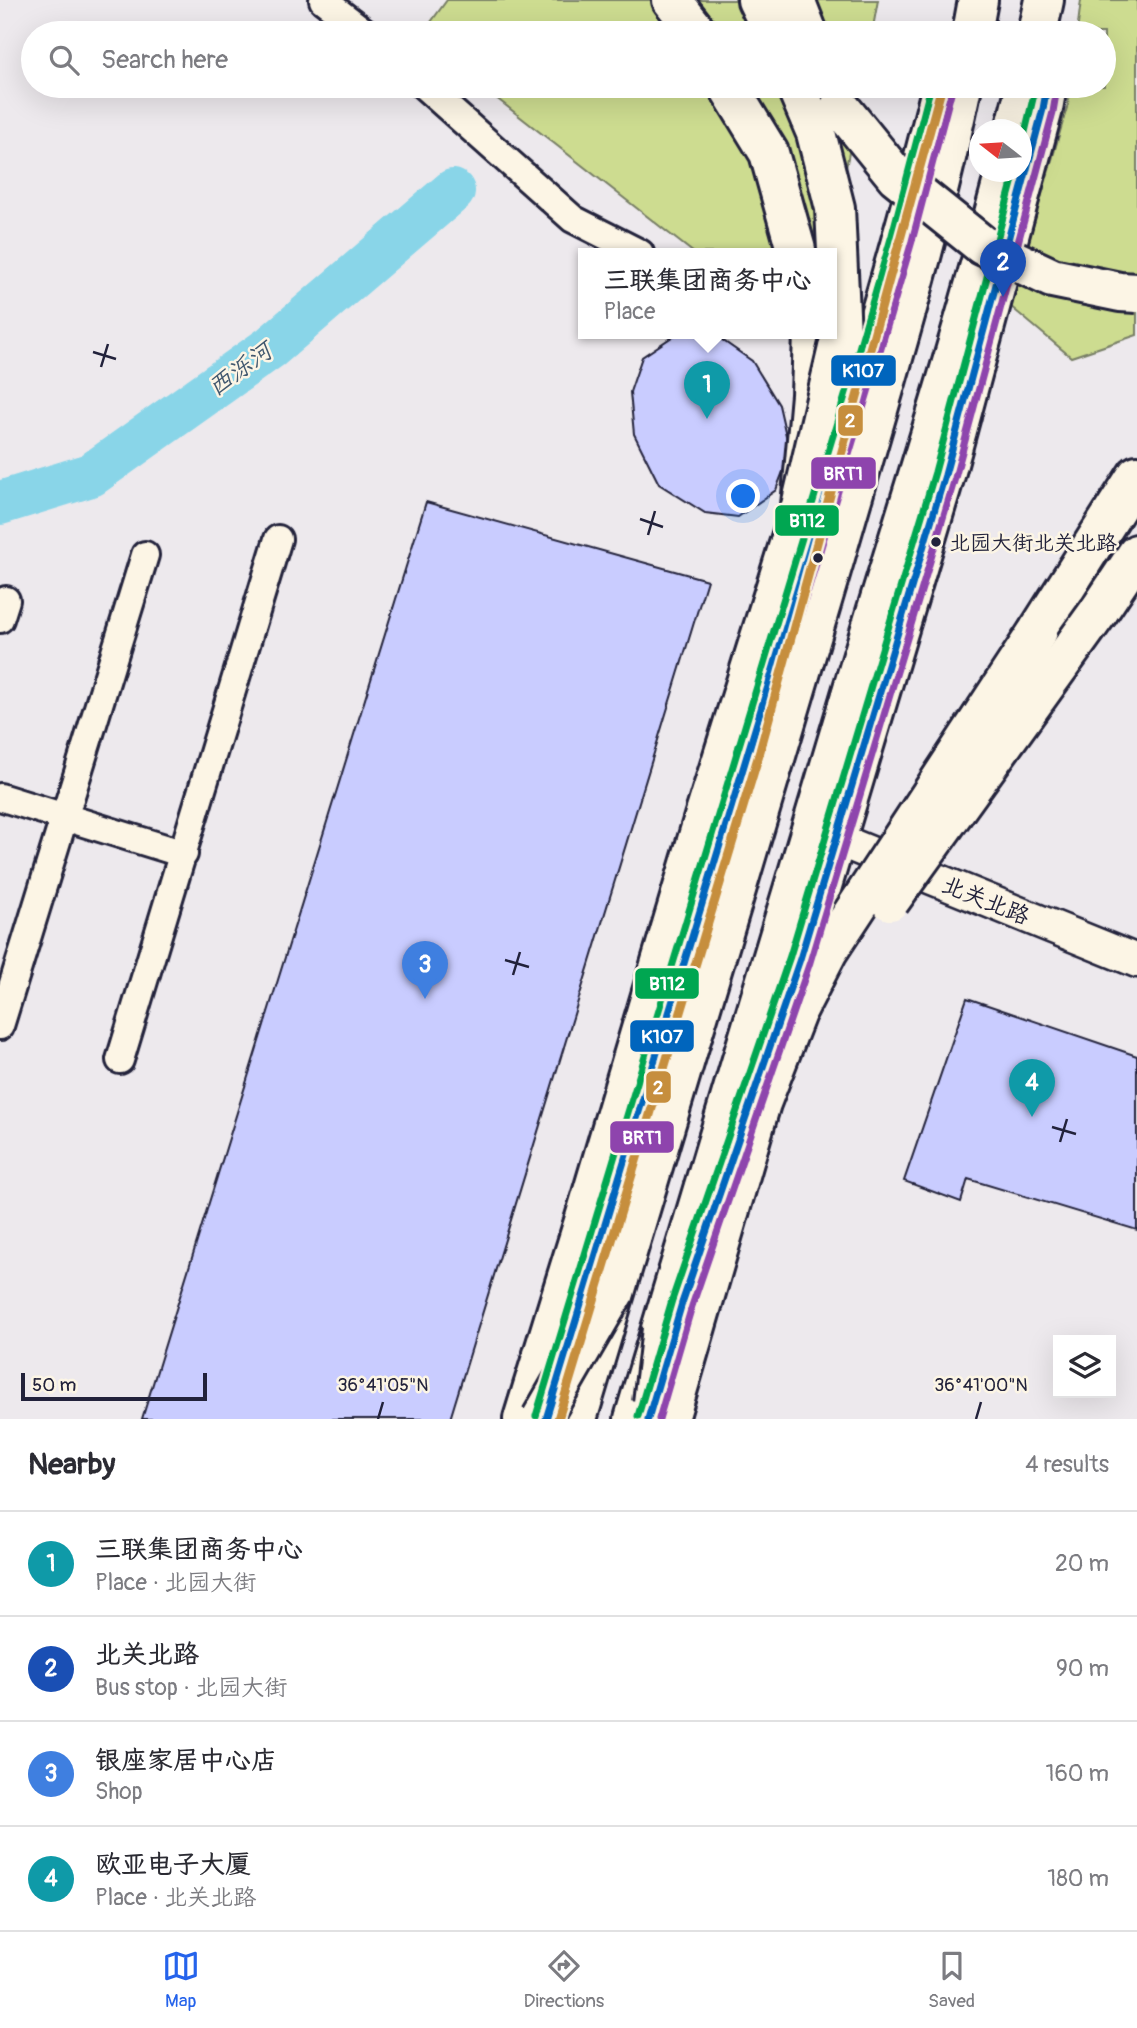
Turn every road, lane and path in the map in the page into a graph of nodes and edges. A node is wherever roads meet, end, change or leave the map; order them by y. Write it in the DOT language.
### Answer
graph roads {
  1 [pos="323,0"];
  2 [pos="672,0"];
  3 [pos="757,0"];
  4 [pos="795,0"];
  5 [pos="960,0"];
  6 [pos="978,0"];
  7 [pos="1044,0"];
  8 [pos="1060,0"];
  9 [pos="350,21"];
  10 [pos="689,21"];
  11 [pos="767,21"];
  12 [pos="803,21"];
  13 [pos="956,21"];
  14 [pos="974,21"];
  15 [pos="1040,21"];
  16 [pos="1057,21"];
  17 [pos="437,98"];
  18 [pos="735,98"];
  19 [pos="801,98"];
  20 [pos="836,98"];
  21 [pos="939,98"];
  22 [pos="960,98"];
  23 [pos="1023,98"];
  24 [pos="1045,98"];
  25 [pos="1018,119"];
  26 [pos="1001,182"];
  27 [pos="630,248"];
  28 [pos="796,248"];
  29 [pos="837,248"];
  30 [pos="837,250"];
  31 [pos="1137,293"];
  32 [pos="813,339"];
  33 [pos="837,339"];
  34 [pos="869,351"];
  35 [pos="1137,475"];
  36 [pos="801,506"];
  37 [pos="278,539"];
  38 [pos="1137,554"];
  39 [pos="145,555"];
  40 [pos="0,797"];
  41 [pos="65,817"];
  42 [pos="836,839"];
  43 [pos="184,854"];
  44 [pos="1137,961"];
  45 [pos="0,1026"];
  46 [pos="120,1060"];
  47 [pos="761,1102"];
  48 [pos="615,1291"];
  49 [pos="662,1329"];
  50 [pos="523,1419"];
  51 [pos="544,1419"];
  52 [pos="577,1419"];
  53 [pos="634,1419"];
  54 [pos="650,1419"];
  55 [pos="669,1419"];
  1 -- 9 [label="street"];
  2 -- 10 [label="main road"];
  3 -- 11 [label="main road"];
  4 -- 12 [label="main road"];
  5 -- 13 [label="main road"];
  6 -- 14 [label="main road"];
  7 -- 15 [label="main road"];
  8 -- 16 [label="main road"];
  17 -- 27 [label="street"];
  18 -- 28 [label="main road"];
  19 -- 29 [label="main road, bridge"];
  20 -- 31 [label="main road, bridge"];
  21 -- 34 [label="main road"];
  22 -- 48 [label="main road"];
  23 -- 25 [label="main road"];
  24 -- 42 [label="main road"];
  26 -- 49 [label="main road"];
  30 -- 36 [label="main road, bridge"];
  32 -- 36 [label="main road, bridge"];
  33 -- 34 [label="street"];
  34 -- 51 [label="main road"];
  35 -- 47 [label="main road, bridge"];
  36 -- 50 [label="main road"];
  37 -- 43 [label="street"];
  38 -- 47 [label="main road, bridge"];
  39 -- 41 [label="street"];
  40 -- 41 [label="street"];
  41 -- 43 [label="street"];
  41 -- 45 [label="street"];
  42 -- 44 [label="street, 北关北路"];
  42 -- 54 [label="main road"];
  43 -- 46 [label="street"];
  47 -- 55 [label="main road, bridge"];
  48 -- 51 [label="main road, bridge"];
  48 -- 52 [label="main road, bridge"];
  49 -- 53 [label="main road, bridge"];
  49 -- 54 [label="main road, bridge"];
}
